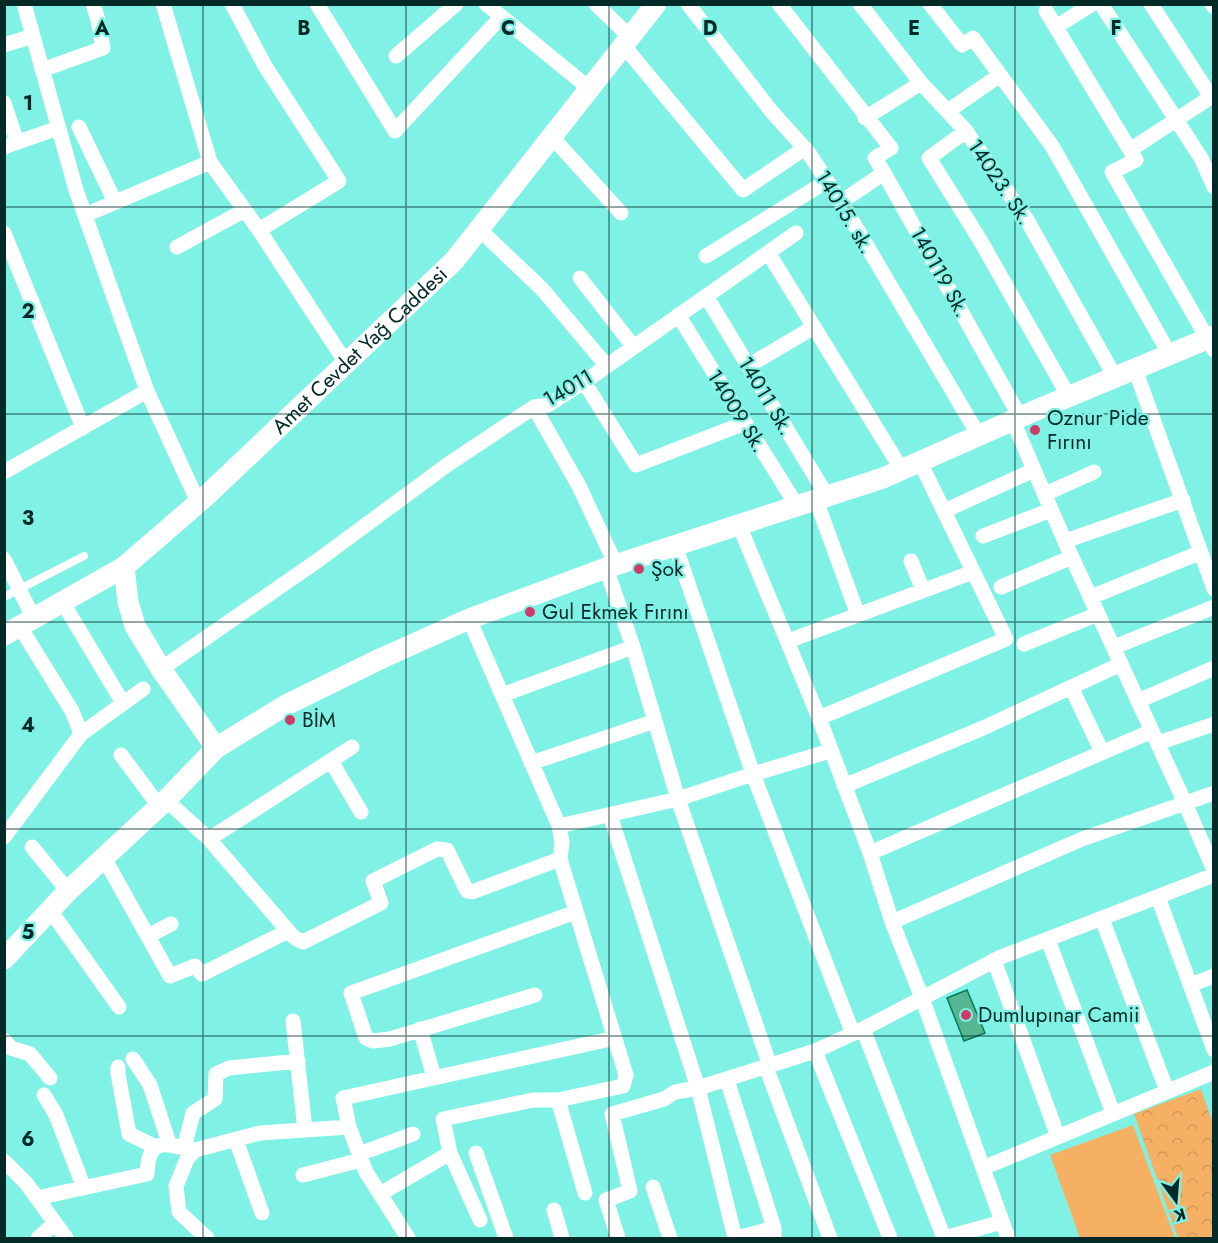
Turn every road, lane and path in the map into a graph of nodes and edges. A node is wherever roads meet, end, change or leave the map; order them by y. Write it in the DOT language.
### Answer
graph roads {
  1 [pos="24,4"];
  2 [pos="93,4"];
  3 [pos="163,4"];
  4 [pos="232,4"];
  5 [pos="317,4"];
  6 [pos="456,4"];
  7 [pos="486,4"];
  8 [pos="596,4"];
  9 [pos="656,4"];
  10 [pos="688,4"];
  11 [pos="779,4"];
  12 [pos="860,4"];
  13 [pos="930,4"];
  14 [pos="1092,4"];
  15 [pos="1101,4"];
  16 [pos="1151,4"];
  17 [pos="1046,11"];
  18 [pos="501,17"];
  19 [pos="1056,27"];
  20 [pos="33,36"];
  21 [pos="627,41"];
  22 [pos="4,45"];
  23 [pos="396,56"];
  24 [pos="42,70"];
  25 [pos="1000,75"];
  26 [pos="921,83"];
  27 [pos="590,89"];
  28 [pos="1212,96"];
  29 [pos="4,103"];
  30 [pos="948,111"];
  31 [pos="865,117"];
  32 [pos="1176,120"];
  33 [pos="79,127"];
  34 [pos="58,128"];
  35 [pos="966,131"];
  36 [pos="552,137"];
  37 [pos="11,145"];
  38 [pos="805,148"];
  39 [pos="1130,150"];
  40 [pos="210,162"];
  41 [pos="884,173"];
  42 [pos="827,181"];
  43 [pos="1214,186"];
  44 [pos="116,202"];
  45 [pos="841,202"];
  46 [pos="245,210"];
  47 [pos="621,213"];
  48 [pos="85,215"];
  49 [pos="479,229"];
  50 [pos="260,230"];
  51 [pos="4,233"];
  52 [pos="796,233"];
  53 [pos="177,247"];
  54 [pos="769,254"];
  55 [pos="706,256"];
  56 [pos="580,278"];
  57 [pos="706,296"];
  58 [pos="678,315"];
  59 [pos="814,327"];
  60 [pos="1212,342"];
  61 [pos="633,346"];
  62 [pos="1170,354"];
  63 [pos="346,363"];
  64 [pos="606,365"];
  65 [pos="748,366"];
  66 [pos="1136,369"];
  67 [pos="1115,377"];
  68 [pos="584,382"];
  69 [pos="147,391"];
  70 [pos="1069,397"];
  71 [pos="534,407"];
  72 [pos="1016,419"];
  73 [pos="745,423"];
  74 [pos="83,428"];
  75 [pos="979,436"];
  76 [pos="6,465"];
  77 [pos="911,466"];
  78 [pos="1034,470"];
  79 [pos="1094,472"];
  80 [pos="1045,494"];
  81 [pos="1183,500"];
  82 [pos="813,501"];
  83 [pos="198,502"];
  84 [pos="1051,510"];
  85 [pos="944,511"];
  86 [pos="739,525"];
  87 [pos="983,536"];
  88 [pos="1065,541"];
  89 [pos="675,545"];
  90 [pos="1199,553"];
  91 [pos="84,556"];
  92 [pos="1072,557"];
  93 [pos="4,560"];
  94 [pos="911,561"];
  95 [pos="124,567"];
  96 [pos="611,567"];
  97 [pos="973,572"];
  98 [pos="1213,585"];
  99 [pos="1001,587"];
  100 [pos="19,589"];
  101 [pos="923,590"];
  102 [pos="4,597"];
  103 [pos="1091,597"];
  104 [pos="63,603"];
  105 [pos="1214,607"];
  106 [pos="1098,614"];
  107 [pos="858,615"];
  108 [pos="469,619"];
  109 [pos="20,627"];
  110 [pos="788,641"];
  111 [pos="1024,644"];
  112 [pos="633,647"];
  113 [pos="1114,647"];
  114 [pos="1121,664"];
  115 [pos="1214,668"];
  116 [pos="161,669"];
  117 [pos="1071,687"];
  118 [pos="143,689"];
  119 [pos="502,695"];
  120 [pos="1138,701"];
  121 [pos="123,703"];
  122 [pos="819,718"];
  123 [pos="655,721"];
  124 [pos="1214,724"];
  125 [pos="81,734"];
  126 [pos="1155,737"];
  127 [pos="352,747"];
  128 [pos="216,748"];
  129 [pos="830,751"];
  130 [pos="1102,752"];
  131 [pos="121,754"];
  132 [pos="331,761"];
  133 [pos="531,763"];
  134 [pos="753,774"];
  135 [pos="844,786"];
  136 [pos="1214,792"];
  137 [pos="678,799"];
  138 [pos="1185,802"];
  139 [pos="162,803"];
  140 [pos="361,812"];
  141 [pos="610,814"];
  142 [pos="559,826"];
  143 [pos="4,837"];
  144 [pos="210,839"];
  145 [pos="32,847"];
  146 [pos="870,853"];
  147 [pos="104,858"];
  148 [pos="560,859"];
  149 [pos="1214,870"];
  150 [pos="1214,875"];
  151 [pos="68,891"];
  152 [pos="1158,897"];
  153 [pos="51,910"];
  154 [pos="576,912"];
  155 [pos="1102,919"];
  156 [pos="892,922"];
  157 [pos="171,924"];
  158 [pos="288,931"];
  159 [pos="148,936"];
  160 [pos="1047,940"];
  161 [pos="4,959"];
  162 [pos="994,960"];
  163 [pos="1214,976"];
  164 [pos="1190,985"];
  165 [pos="535,995"];
  166 [pos="921,998"];
  167 [pos="119,1007"];
  168 [pos="293,1021"];
  169 [pos="1210,1028"];
  170 [pos="420,1029"];
  171 [pos="858,1031"];
  172 [pos="615,1038"];
  173 [pos="4,1040"];
  174 [pos="1214,1050"];
  175 [pos="815,1051"];
  176 [pos="134,1059"];
  177 [pos="298,1061"];
  178 [pos="118,1066"];
  179 [pos="768,1067"];
  180 [pos="1214,1072"];
  181 [pos="434,1077"];
  182 [pos="50,1078"];
  183 [pos="727,1080"];
  184 [pos="698,1088"];
  185 [pos="1167,1091"];
  186 [pos="45,1095"];
  187 [pos="558,1100"];
  188 [pos="1113,1113"];
  189 [pos="349,1127"];
  190 [pos="305,1130"];
  191 [pos="413,1134"];
  192 [pos="1058,1137"];
  193 [pos="236,1140"];
  194 [pos="163,1145"];
  195 [pos="189,1150"];
  196 [pos="450,1153"];
  197 [pos="476,1153"];
  198 [pos="360,1157"];
  199 [pos="4,1161"];
  200 [pos="983,1168"];
  201 [pos="16,1173"];
  202 [pos="303,1175"];
  203 [pos="4,1184"];
  204 [pos="653,1187"];
  205 [pos="84,1188"];
  206 [pos="585,1193"];
  207 [pos="380,1194"];
  208 [pos="37,1198"];
  209 [pos="554,1210"];
  210 [pos="262,1213"];
  211 [pos="480,1220"];
  212 [pos="1002,1222"];
  213 [pos="55,1223"];
  214 [pos="774,1233"];
  215 [pos="406,1238"];
  216 [pos="38,1239"];
  217 [pos="66,1239"];
  218 [pos="207,1239"];
  219 [pos="506,1239"];
  220 [pos="562,1239"];
  221 [pos="618,1239"];
  222 [pos="670,1239"];
  223 [pos="736,1239"];
  224 [pos="830,1239"];
  225 [pos="890,1239"];
  226 [pos="944,1239"];
  227 [pos="1008,1239"];
  1 -- 20 [label="street"];
  2 -- 24 [label="street"];
  3 -- 40 [label="street"];
  4 -- 50 [label="street"];
  5 -- 18 [label="street"];
  6 -- 23 [label="street"];
  7 -- 18 [label="street"];
  8 -- 21 [label="street"];
  9 -- 21 [label="main road, Amet Cevdet Yağ Caddesi"];
  10 -- 38 [label="street, 14015. sk."];
  11 -- 31 [label="street"];
  12 -- 26 [label="street, 14023. Sk."];
  13 -- 25 [label="street"];
  14 -- 19 [label="street"];
  15 -- 32 [label="street"];
  16 -- 28 [label="street"];
  17 -- 19 [label="street"];
  18 -- 27 [label="street"];
  19 -- 39 [label="street"];
  20 -- 22 [label="street"];
  20 -- 24 [label="street"];
  21 -- 27 [label="main road, Amet Cevdet Yağ Caddesi"];
  21 -- 38 [label="street"];
  24 -- 34 [label="street"];
  25 -- 30 [label="street"];
  25 -- 62 [label="street"];
  26 -- 30 [label="street, 14023. Sk."];
  26 -- 31 [label="street"];
  27 -- 36 [label="main road, Amet Cevdet Yağ Caddesi"];
  28 -- 32 [label="street"];
  29 -- 37 [label="street"];
  30 -- 35 [label="street, 14023. Sk."];
  31 -- 41 [label="street"];
  32 -- 39 [label="street"];
  32 -- 43 [label="street"];
  33 -- 44 [label="street"];
  34 -- 37 [label="street"];
  34 -- 48 [label="street"];
  35 -- 67 [label="street, 14023. Sk."];
  35 -- 70 [label="street"];
  36 -- 47 [label="street"];
  36 -- 49 [label="main road, Amet Cevdet Yağ Caddesi"];
  38 -- 42 [label="street, 14015. sk."];
  39 -- 60 [label="street"];
  40 -- 44 [label="street"];
  40 -- 46 [label="street"];
  41 -- 45 [label="street"];
  41 -- 72 [label="street, 140119 Sk."];
  42 -- 45 [label="street, 14015. sk."];
  42 -- 55 [label="street"];
  44 -- 48 [label="street"];
  45 -- 75 [label="street, 14015. sk."];
  46 -- 50 [label="street"];
  46 -- 53 [label="street"];
  48 -- 69 [label="street"];
  49 -- 63 [label="main road, Amet Cevdet Yağ Caddesi"];
  49 -- 64 [label="street"];
  50 -- 63 [label="street"];
  51 -- 74 [label="street"];
  52 -- 54 [label="street, 14011"];
  54 -- 57 [label="street, 14011"];
  54 -- 59 [label="street"];
  56 -- 61 [label="street"];
  57 -- 58 [label="street, 14011"];
  57 -- 65 [label="street, 14011 Sk."];
  58 -- 61 [label="street, 14011"];
  58 -- 73 [label="street, 14009 Sk."];
  59 -- 65 [label="street"];
  59 -- 77 [label="street"];
  60 -- 62 [label="main road"];
  61 -- 64 [label="street, 14011"];
  62 -- 66 [label="main road"];
  63 -- 83 [label="main road, Amet Cevdet Yağ Caddesi"];
  64 -- 68 [label="street, 14011"];
  65 -- 82 [label="street, 14011 Sk."];
  66 -- 67 [label="main road"];
  66 -- 81 [label="street"];
  67 -- 70 [label="main road"];
  68 -- 71 [label="street, 14011"];
  68 -- 73 [label="street"];
  69 -- 74 [label="street"];
  69 -- 83 [label="street"];
  70 -- 72 [label="main road"];
  71 -- 96 [label="street"];
  71 -- 116 [label="street, 14011"];
  72 -- 75 [label="main road"];
  72 -- 78 [label="street, 140119 Sk."];
  73 -- 82 [label="street, 14009 Sk."];
  74 -- 76 [label="street"];
  75 -- 77 [label="main road"];
  77 -- 82 [label="main road"];
  77 -- 85 [label="street"];
  78 -- 80 [label="street, 140119 Sk."];
  78 -- 85 [label="street"];
  79 -- 80 [label="street"];
  80 -- 84 [label="street, 140119 Sk."];
  81 -- 88 [label="street"];
  81 -- 90 [label="street"];
  82 -- 86 [label="main road"];
  82 -- 107 [label="street"];
  83 -- 95 [label="main road, Amet Cevdet Yağ Caddesi"];
  84 -- 87 [label="street"];
  84 -- 88 [label="street, 140119 Sk."];
  85 -- 97 [label="street"];
  86 -- 89 [label="main road"];
  86 -- 110 [label="street"];
  88 -- 92 [label="street, 140119 Sk."];
  89 -- 96 [label="main road"];
  89 -- 134 [label="street"];
  90 -- 98 [label="street"];
  90 -- 103 [label="street"];
  91 -- 100 [label="lane"];
  92 -- 99 [label="street"];
  92 -- 103 [label="street, 140119 Sk."];
  93 -- 100 [label="street"];
  94 -- 101 [label="street"];
  95 -- 104 [label="main road, Amet Cevdet Yağ Caddesi"];
  95 -- 116 [label="main road"];
  96 -- 108 [label="main road"];
  96 -- 112 [label="street"];
  97 -- 101 [label="street"];
  97 -- 122 [label="street"];
  100 -- 102 [label="lane"];
  100 -- 109 [label="street"];
  101 -- 107 [label="street"];
  103 -- 106 [label="street, 140119 Sk."];
  104 -- 109 [label="main road, Amet Cevdet Yağ Caddesi"];
  104 -- 121 [label="street"];
  105 -- 113 [label="street"];
  106 -- 111 [label="street"];
  106 -- 113 [label="street, 140119 Sk."];
  107 -- 110 [label="street"];
  108 -- 119 [label="street"];
  108 -- 128 [label="main road"];
  109 -- 125 [label="street"];
  110 -- 122 [label="street"];
  112 -- 119 [label="street"];
  112 -- 123 [label="street"];
  113 -- 114 [label="street, 140119 Sk."];
  114 -- 117 [label="street"];
  114 -- 120 [label="street, 140119 Sk."];
  115 -- 120 [label="street"];
  116 -- 128 [label="main road"];
  117 -- 130 [label="street"];
  117 -- 135 [label="street"];
  118 -- 121 [label="street"];
  119 -- 133 [label="street"];
  120 -- 126 [label="street, 140119 Sk."];
  121 -- 125 [label="street"];
  122 -- 129 [label="street"];
  123 -- 133 [label="street"];
  123 -- 137 [label="street"];
  124 -- 126 [label="street"];
  125 -- 143 [label="street"];
  126 -- 130 [label="street"];
  126 -- 138 [label="street, 140119 Sk."];
  127 -- 132 [label="street"];
  128 -- 139 [label="main road"];
  129 -- 134 [label="street"];
  129 -- 135 [label="street"];
  130 -- 146 [label="street"];
  131 -- 139 [label="street"];
  132 -- 140 [label="street"];
  132 -- 144 [label="street"];
  133 -- 142 [label="street"];
  134 -- 137 [label="street"];
  134 -- 171 [label="street"];
  135 -- 146 [label="street"];
  136 -- 138 [label="street"];
  137 -- 141 [label="street"];
  137 -- 179 [label="street"];
  138 -- 149 [label="street, 140119 Sk."];
  138 -- 156 [label="street"];
  139 -- 144 [label="street"];
  139 -- 147 [label="main road"];
  141 -- 142 [label="street"];
  141 -- 184 [label="street"];
  142 -- 148 [label="street"];
  144 -- 158 [label="street"];
  145 -- 151 [label="street"];
  146 -- 156 [label="street"];
  147 -- 151 [label="main road"];
  147 -- 159 [label="street"];
  148 -- 154 [label="street"];
  148 -- 158 [label="street"];
  150 -- 152 [label="street"];
  151 -- 153 [label="main road"];
  152 -- 155 [label="street"];
  152 -- 164 [label="street"];
  153 -- 161 [label="main road"];
  153 -- 167 [label="street"];
  154 -- 170 [label="street"];
  154 -- 172 [label="street"];
  155 -- 160 [label="street"];
  155 -- 185 [label="street"];
  156 -- 166 [label="street"];
  157 -- 159 [label="street"];
  158 -- 159 [label="street"];
  160 -- 162 [label="street"];
  160 -- 188 [label="street"];
  162 -- 166 [label="street"];
  162 -- 192 [label="street"];
  163 -- 164 [label="street"];
  164 -- 169 [label="street"];
  165 -- 170 [label="street"];
  166 -- 171 [label="street"];
  166 -- 200 [label="street"];
  168 -- 177 [label="street"];
  169 -- 174 [label="street"];
  170 -- 181 [label="street"];
  171 -- 175 [label="street"];
  171 -- 226 [label="street"];
  172 -- 181 [label="street"];
  172 -- 187 [label="street"];
  173 -- 182 [label="street"];
  175 -- 179 [label="street"];
  175 -- 225 [label="street"];
  176 -- 194 [label="street"];
  177 -- 190 [label="street"];
  177 -- 195 [label="street"];
  178 -- 194 [label="street"];
  179 -- 183 [label="street"];
  179 -- 224 [label="street"];
  180 -- 185 [label="street"];
  181 -- 189 [label="street"];
  183 -- 184 [label="street"];
  183 -- 214 [label="street"];
  184 -- 221 [label="street"];
  184 -- 223 [label="street"];
  185 -- 188 [label="street"];
  186 -- 205 [label="street"];
  187 -- 196 [label="street"];
  187 -- 206 [label="street"];
  188 -- 192 [label="street"];
  189 -- 190 [label="street"];
  189 -- 198 [label="street"];
  190 -- 193 [label="street"];
  191 -- 198 [label="street"];
  192 -- 200 [label="street"];
  193 -- 195 [label="street"];
  193 -- 210 [label="street"];
  194 -- 195 [label="street"];
  194 -- 205 [label="street"];
  195 -- 218 [label="street"];
  196 -- 207 [label="street"];
  196 -- 211 [label="street"];
  197 -- 219 [label="street"];
  198 -- 202 [label="street"];
  198 -- 207 [label="street"];
  199 -- 201 [label="street"];
  200 -- 212 [label="street"];
  201 -- 203 [label="street"];
  201 -- 208 [label="street"];
  204 -- 222 [label="street"];
  205 -- 208 [label="street"];
  207 -- 215 [label="street"];
  208 -- 213 [label="street"];
  209 -- 220 [label="street"];
  212 -- 226 [label="street"];
  212 -- 227 [label="street"];
  213 -- 216 [label="street"];
  213 -- 217 [label="street"];
  214 -- 223 [label="street"];
}
